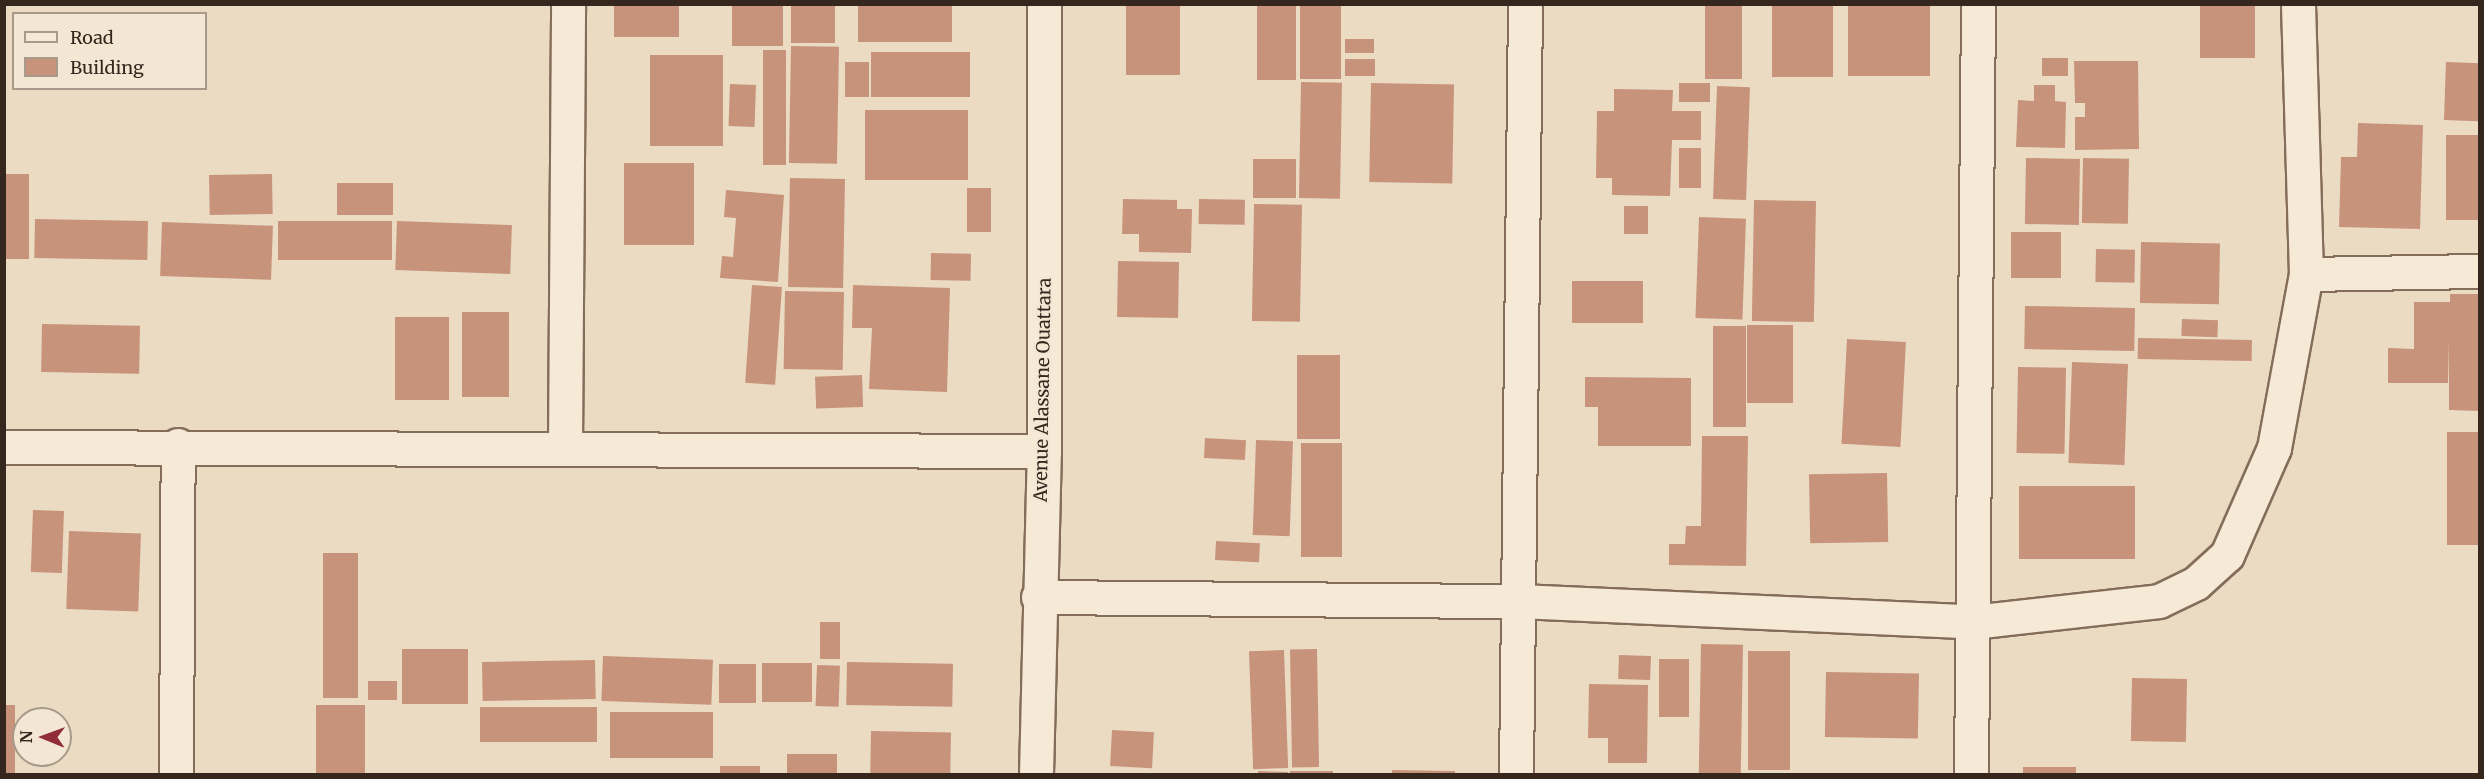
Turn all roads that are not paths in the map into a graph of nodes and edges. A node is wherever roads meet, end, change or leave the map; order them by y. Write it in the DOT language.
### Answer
graph roads {
  1 [pos="568,4"];
  2 [pos="1044,4"];
  3 [pos="1525,4"];
  4 [pos="1978,4"];
  5 [pos="2298,4"];
  6 [pos="2480,271"];
  7 [pos="2306,273"];
  8 [pos="178,445"];
  9 [pos="4,447"];
  10 [pos="565,447"];
  11 [pos="1044,451"];
  12 [pos="1038,597"];
  13 [pos="1519,601"];
  14 [pos="1973,622"];
  15 [pos="176,774"];
  16 [pos="1036,774"];
  17 [pos="1516,774"];
  18 [pos="1971,774"];
  1 -- 10 [label="street"];
  2 -- 11 [label="street, Avenue Alassane Ouattara"];
  3 -- 13 [label="street"];
  4 -- 14 [label="street"];
  5 -- 7 [label="street"];
  6 -- 7 [label="street"];
  7 -- 14 [label="street"];
  8 -- 9 [label="street"];
  8 -- 10 [label="street"];
  8 -- 15 [label="street"];
  10 -- 11 [label="street"];
  11 -- 12 [label="street, Avenue Alassane Ouattara"];
  12 -- 13 [label="street"];
  12 -- 16 [label="street, Avenue Alassane Ouattara"];
  13 -- 14 [label="street"];
  13 -- 17 [label="street"];
  14 -- 18 [label="street"];
}
